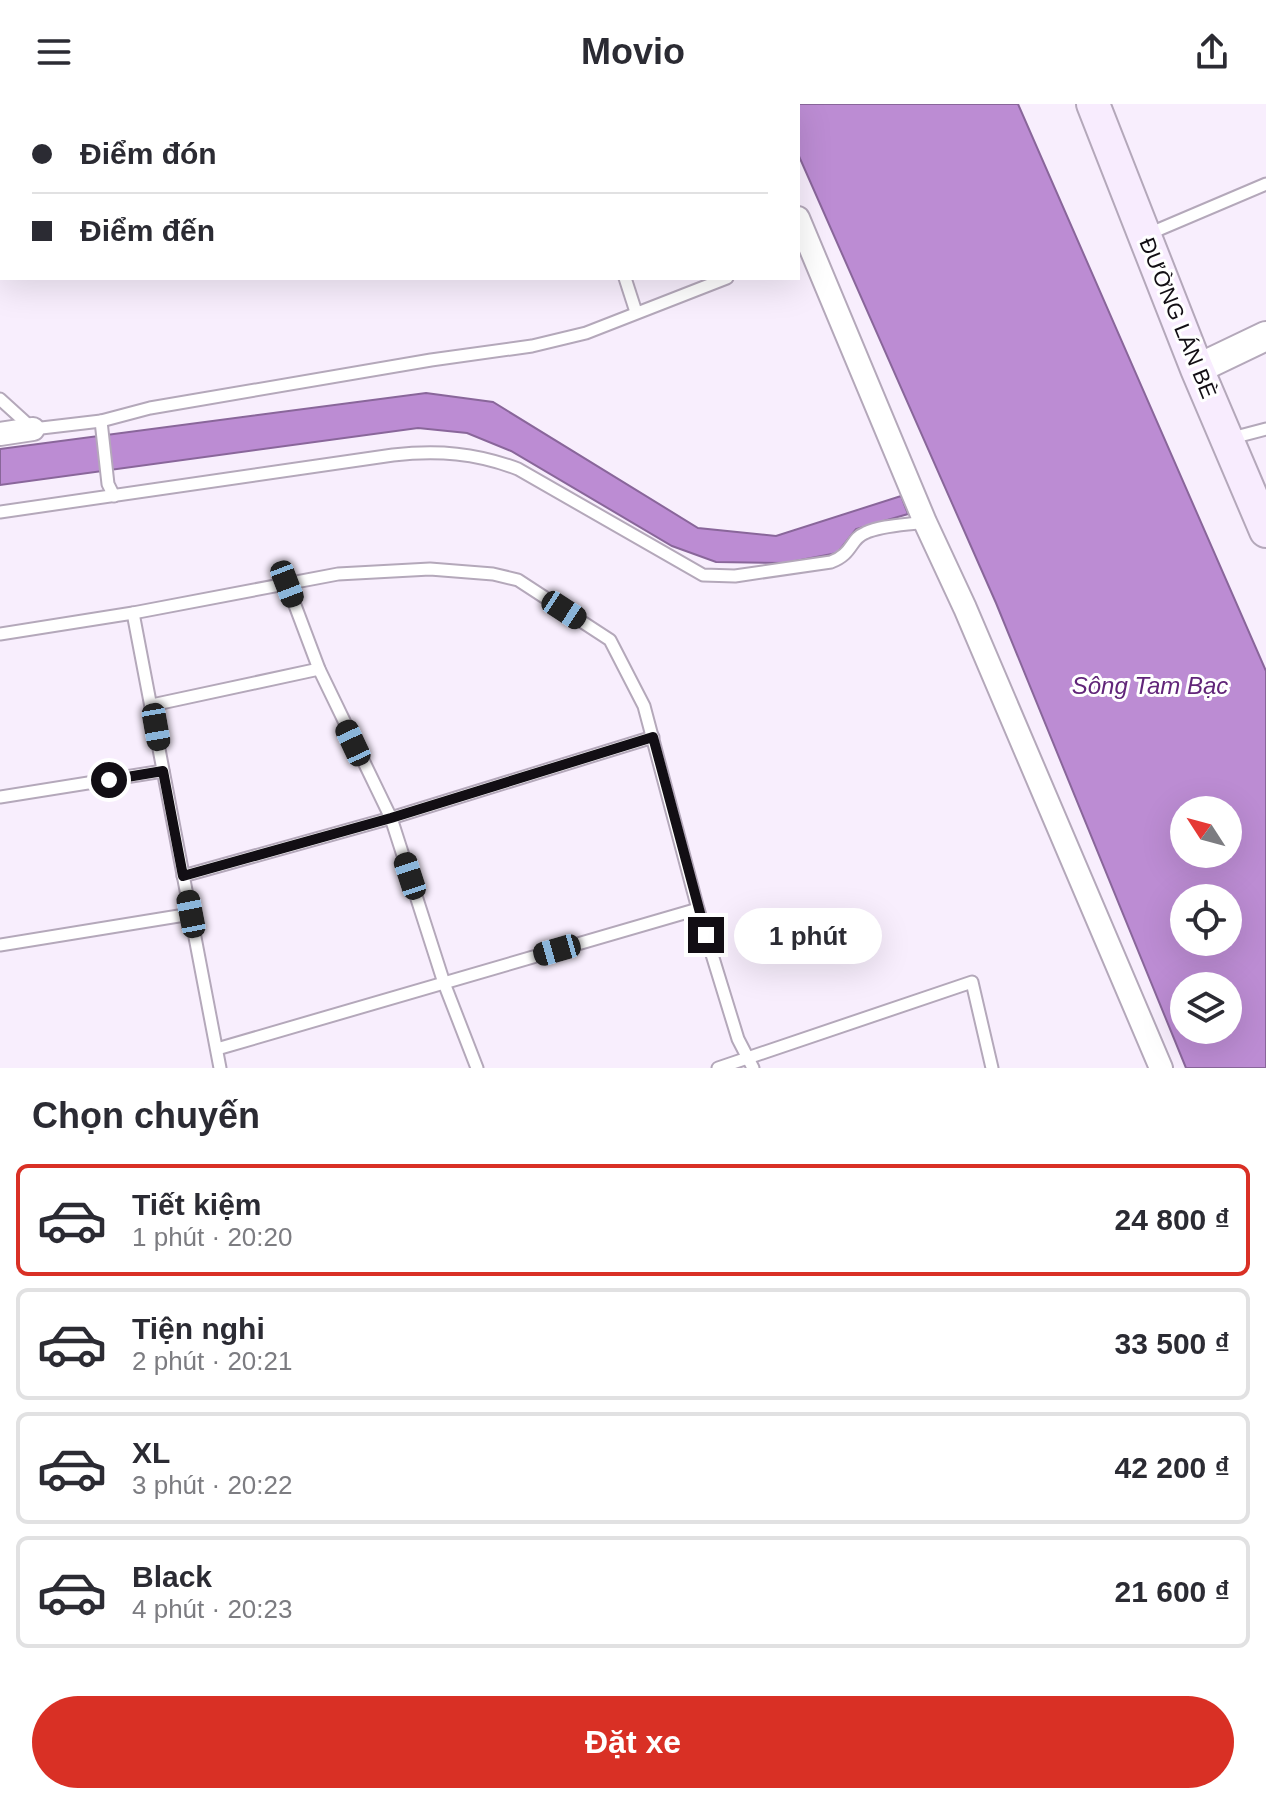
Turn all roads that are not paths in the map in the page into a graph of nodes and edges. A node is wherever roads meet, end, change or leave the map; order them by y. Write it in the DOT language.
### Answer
graph roads {
  1 [pos="1093,104"];
  2 [pos="1266,184"];
  3 [pos="800,229"];
  4 [pos="1145,235"];
  5 [pos="804,251"];
  6 [pos="626,280"];
  7 [pos="722,280"];
  8 [pos="636,312"];
  9 [pos="1266,336"];
  10 [pos="1197,369"];
  11 [pos="0,399"];
  12 [pos="101,424"];
  13 [pos="33,429"];
  14 [pos="1266,429"];
  15 [pos="0,434"];
  16 [pos="1227,439"];
  17 [pos="114,496"];
  18 [pos="0,512"];
  19 [pos="925,522"];
  20 [pos="1266,529"];
  21 [pos="287,584"];
  22 [pos="133,613"];
  23 [pos="0,634"];
  24 [pos="319,669"];
  25 [pos="152,705"];
  26 [pos="653,737"];
  27 [pos="163,771"];
  28 [pos="0,797"];
  29 [pos="391,818"];
  30 [pos="183,876"];
  31 [pos="698,909"];
  32 [pos="191,914"];
  33 [pos="0,945"];
  34 [pos="444,983"];
  35 [pos="217,1049"];
  36 [pos="752,1064"];
  37 [pos="220,1068"];
  38 [pos="477,1068"];
  39 [pos="718,1068"];
  40 [pos="992,1068"];
  41 [pos="1161,1068"];
  1 -- 4 [label="main road, ĐƯỜNG LÁN BÈ"];
  2 -- 4 [label="lane"];
  3 -- 5 [label="street"];
  4 -- 10 [label="main road, ĐƯỜNG LÁN BÈ"];
  5 -- 19 [label="street"];
  6 -- 8 [label="lane"];
  7 -- 8 [label="lane"];
  8 -- 12 [label="lane"];
  9 -- 10 [label="street"];
  10 -- 16 [label="main road, ĐƯỜNG LÁN BÈ"];
  11 -- 13 [label="lane"];
  12 -- 13 [label="lane"];
  12 -- 17 [label="lane"];
  13 -- 15 [label="street"];
  14 -- 16 [label="lane"];
  16 -- 20 [label="main road, ĐƯỜNG LÁN BÈ"];
  17 -- 18 [label="lane"];
  17 -- 19 [label="lane"];
  19 -- 41 [label="street"];
  21 -- 22 [label="lane"];
  21 -- 24 [label="lane"];
  21 -- 26 [label="lane"];
  22 -- 23 [label="lane"];
  22 -- 25 [label="lane"];
  24 -- 25 [label="lane"];
  24 -- 29 [label="lane"];
  25 -- 27 [label="lane"];
  26 -- 29 [label="lane"];
  26 -- 31 [label="lane"];
  27 -- 28 [label="lane"];
  27 -- 30 [label="lane"];
  29 -- 30 [label="lane"];
  29 -- 34 [label="lane"];
  30 -- 32 [label="lane"];
  31 -- 34 [label="lane"];
  31 -- 36 [label="lane"];
  32 -- 33 [label="lane"];
  32 -- 35 [label="lane"];
  34 -- 35 [label="lane"];
  34 -- 38 [label="lane"];
  35 -- 37 [label="lane"];
  36 -- 39 [label="lane"];
  36 -- 40 [label="lane"];
}
